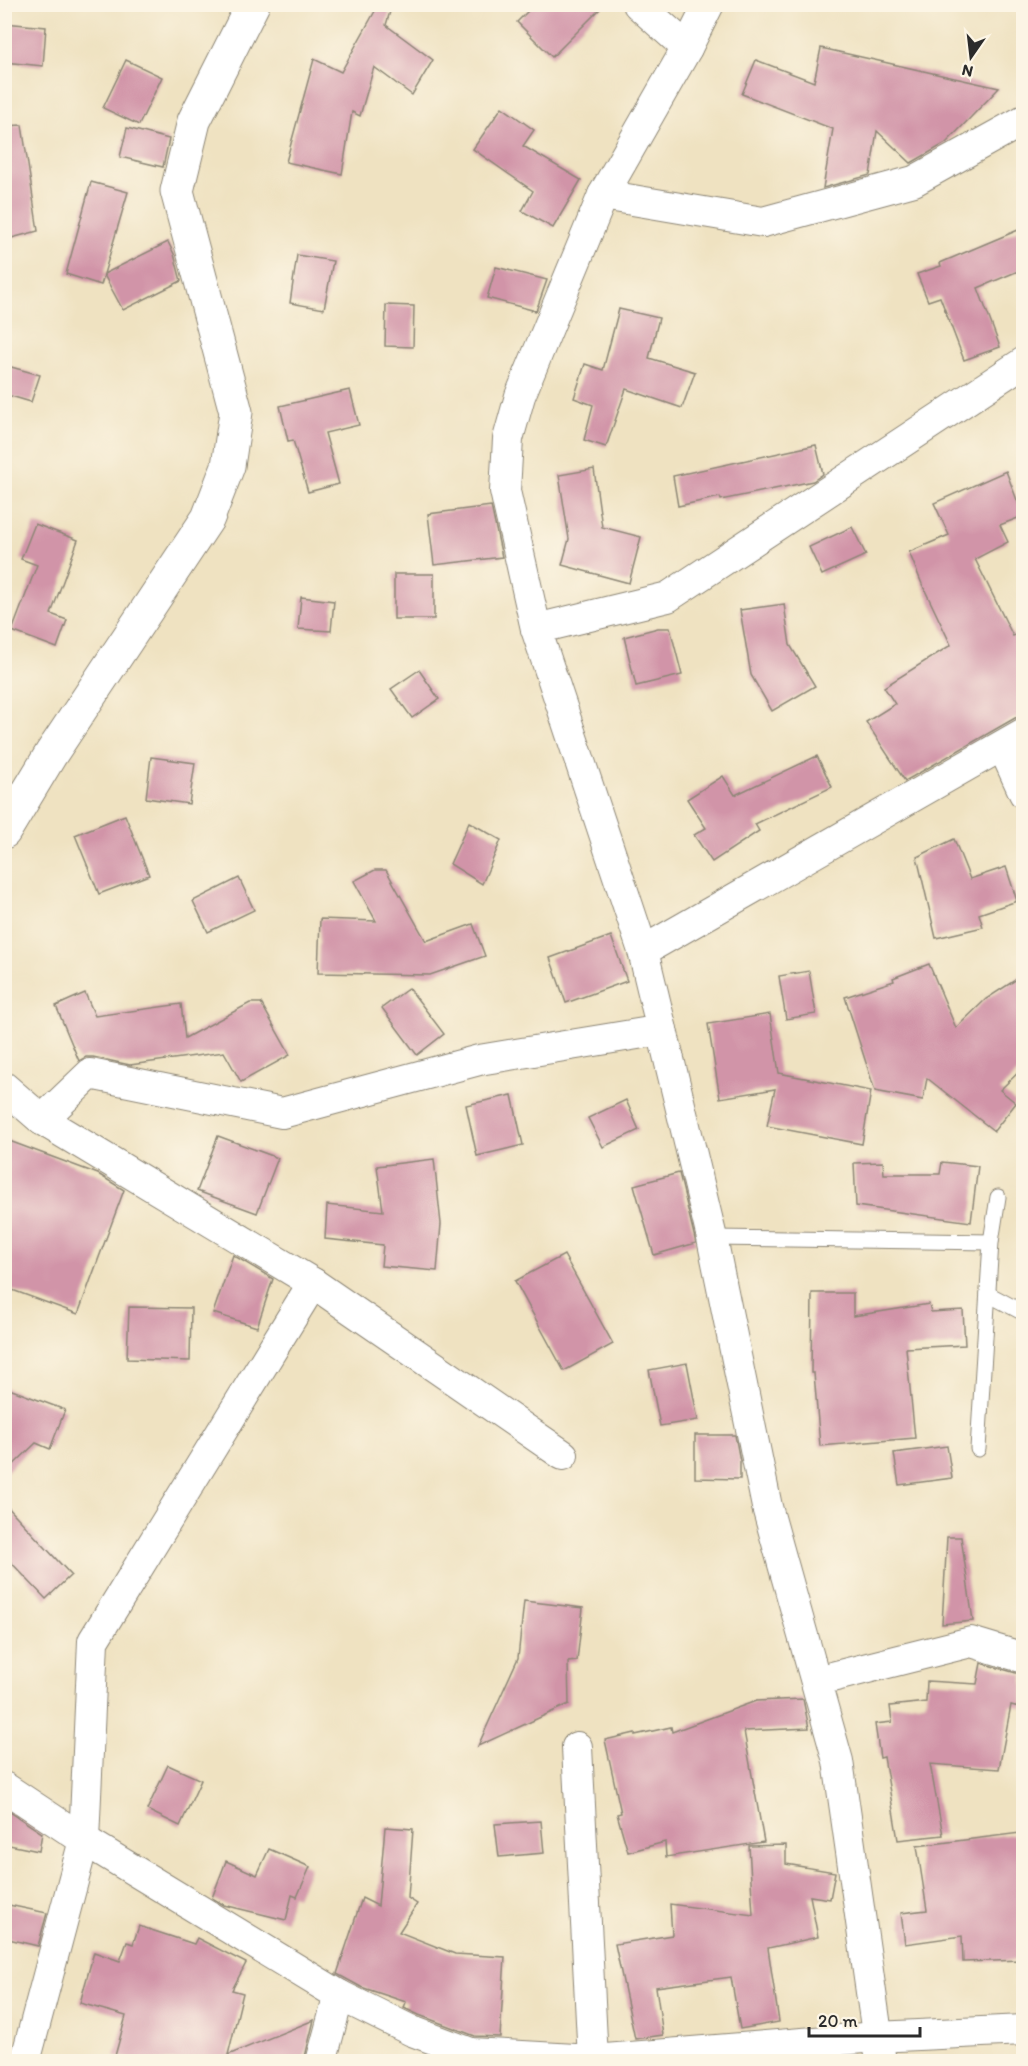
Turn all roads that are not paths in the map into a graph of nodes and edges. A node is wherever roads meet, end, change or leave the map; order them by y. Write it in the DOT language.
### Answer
graph roads {
  1 [pos="253,4"];
  2 [pos="638,4"];
  3 [pos="709,4"];
  4 [pos="687,48"];
  5 [pos="1023,120"];
  6 [pos="603,195"];
  7 [pos="1023,362"];
  8 [pos="536,629"];
  9 [pos="1013,740"];
  10 [pos="1023,793"];
  11 [pos="4,832"];
  12 [pos="643,951"];
  13 [pos="662,1030"];
  14 [pos="4,1087"];
  15 [pos="42,1120"];
  16 [pos="998,1197"];
  17 [pos="712,1238"];
  18 [pos="991,1242"];
  19 [pos="313,1283"];
  20 [pos="987,1294"];
  21 [pos="1023,1313"];
  22 [pos="978,1449"];
  23 [pos="563,1455"];
  24 [pos="1023,1658"];
  25 [pos="816,1681"];
  26 [pos="577,1747"];
  27 [pos="4,1787"];
  28 [pos="84,1840"];
  29 [pos="339,1995"];
  30 [pos="1023,2030"];
  31 [pos="879,2049"];
  32 [pos="26,2061"];
  33 [pos="321,2061"];
  34 [pos="594,2061"];
  1 -- 11 [label="street"];
  2 -- 4 [label="street"];
  3 -- 4 [label="street"];
  4 -- 6 [label="street"];
  5 -- 6 [label="street"];
  6 -- 8 [label="street"];
  7 -- 8 [label="street"];
  8 -- 12 [label="street"];
  9 -- 10 [label="street"];
  9 -- 12 [label="street"];
  12 -- 13 [label="street"];
  13 -- 15 [label="street"];
  13 -- 17 [label="street"];
  14 -- 15 [label="street"];
  15 -- 19 [label="street"];
  16 -- 18 [label="lane"];
  17 -- 18 [label="lane"];
  17 -- 25 [label="street"];
  18 -- 20 [label="lane"];
  19 -- 23 [label="street"];
  19 -- 28 [label="street"];
  20 -- 21 [label="lane"];
  20 -- 22 [label="lane"];
  24 -- 25 [label="street"];
  25 -- 31 [label="street"];
  26 -- 34 [label="street"];
  27 -- 28 [label="street"];
  28 -- 29 [label="street"];
  28 -- 32 [label="street"];
  29 -- 33 [label="street"];
  29 -- 34 [label="street"];
  30 -- 31 [label="street"];
  31 -- 34 [label="street"];
}
